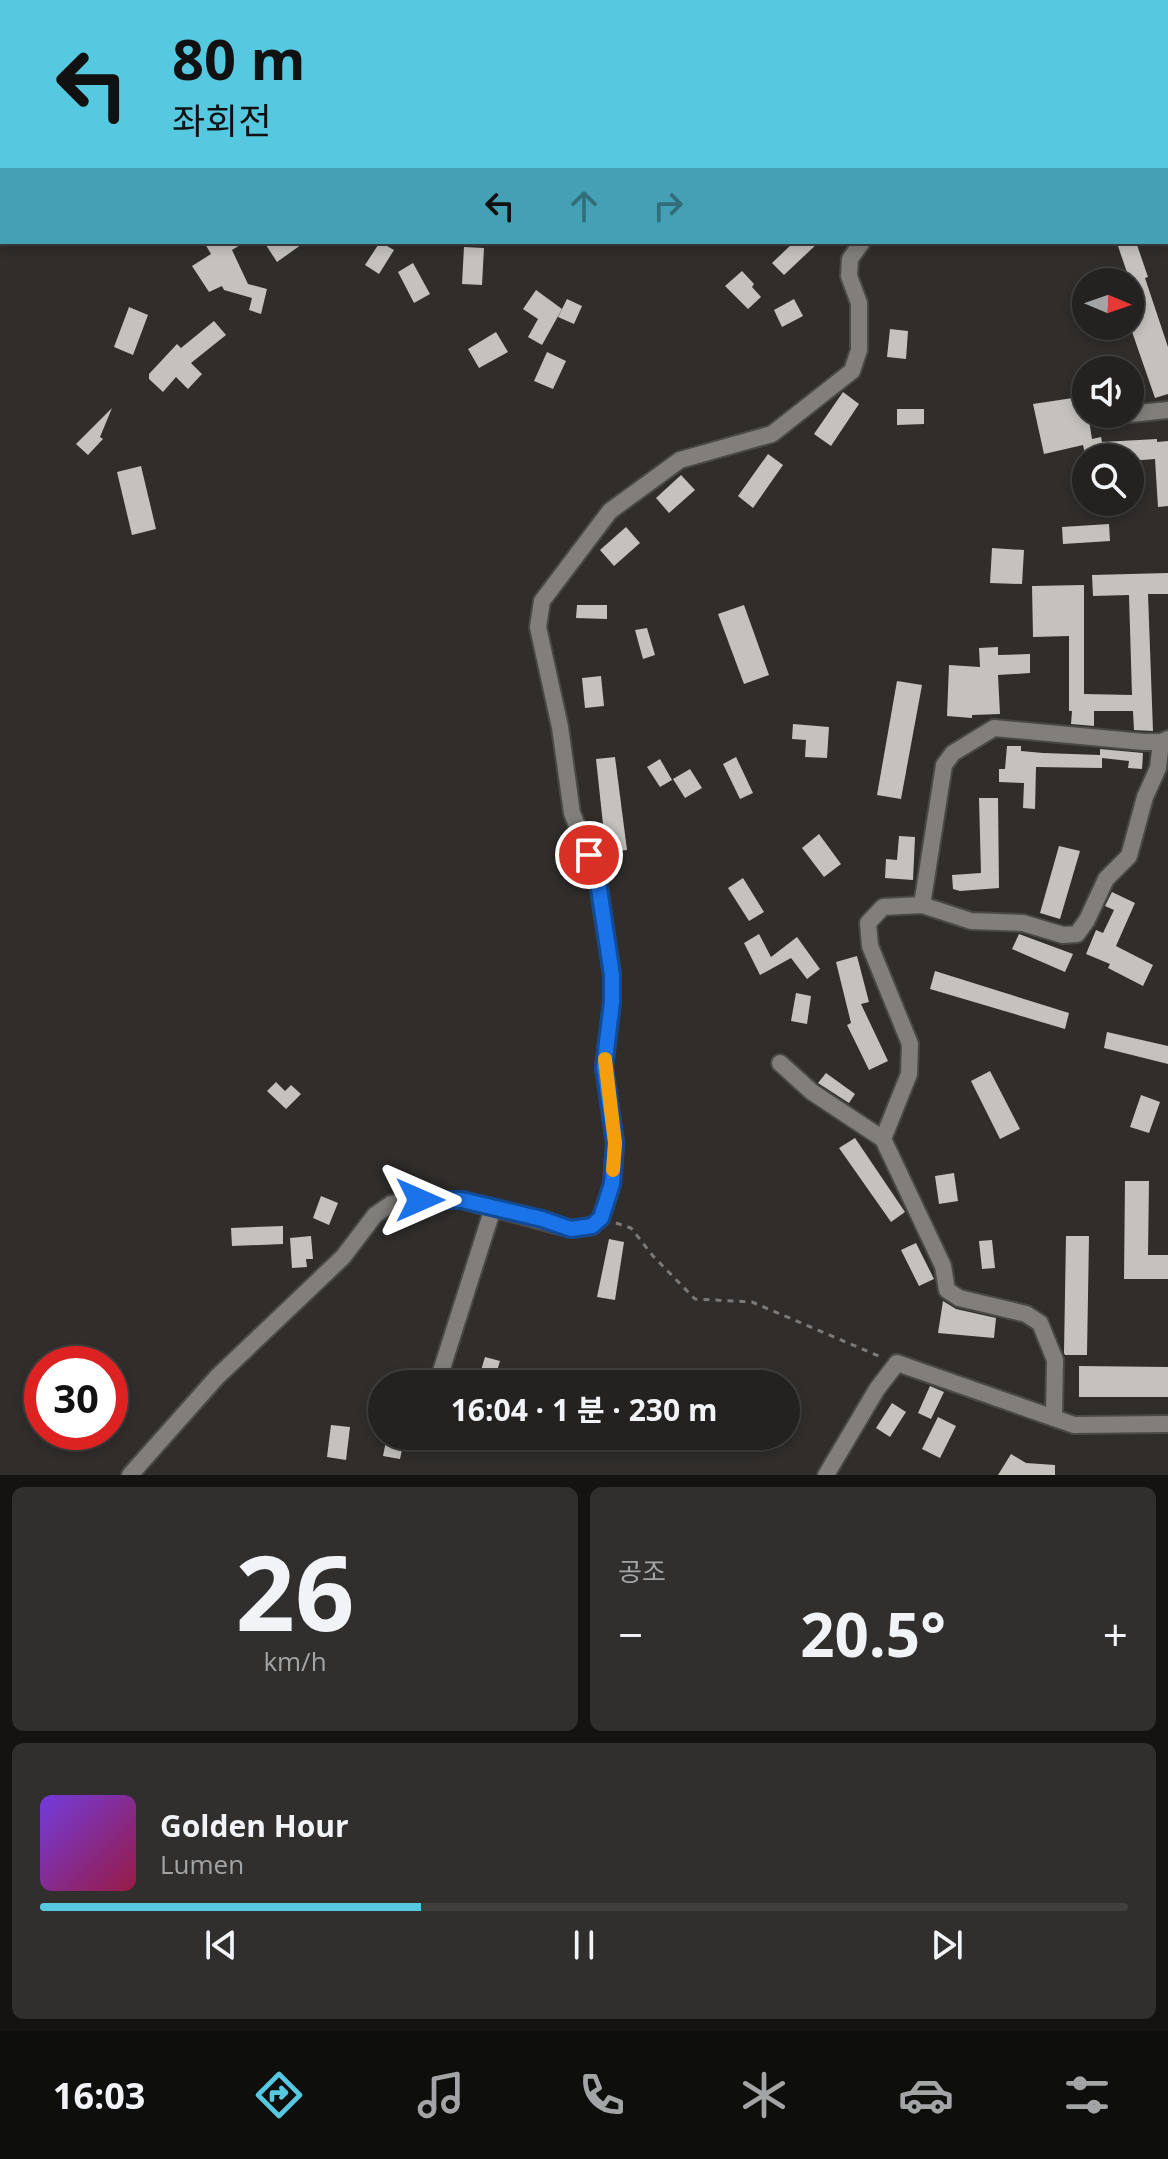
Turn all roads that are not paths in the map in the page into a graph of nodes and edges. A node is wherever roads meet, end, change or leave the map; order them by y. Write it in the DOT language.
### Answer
graph roads {
  1 [pos="861,244"];
  2 [pos="1168,410"];
  3 [pos="1144,413"];
  4 [pos="1164,741"];
  5 [pos="922,905"];
  6 [pos="780,1063"];
  7 [pos="883,1139"];
  8 [pos="493,1208"];
  9 [pos="441,1370"];
  10 [pos="1054,1418"];
  11 [pos="1168,1424"];
  12 [pos="130,1475"];
  13 [pos="826,1475"];
  1 -- 8 [label="street"];
  2 -- 3 [label="street"];
  4 -- 5 [label="street"];
  4 -- 5 [label="street"];
  5 -- 7 [label="street"];
  6 -- 7 [label="street"];
  7 -- 10 [label="street"];
  8 -- 9 [label="street"];
  8 -- 12 [label="street"];
  10 -- 11 [label="street"];
  10 -- 13 [label="street"];
}
